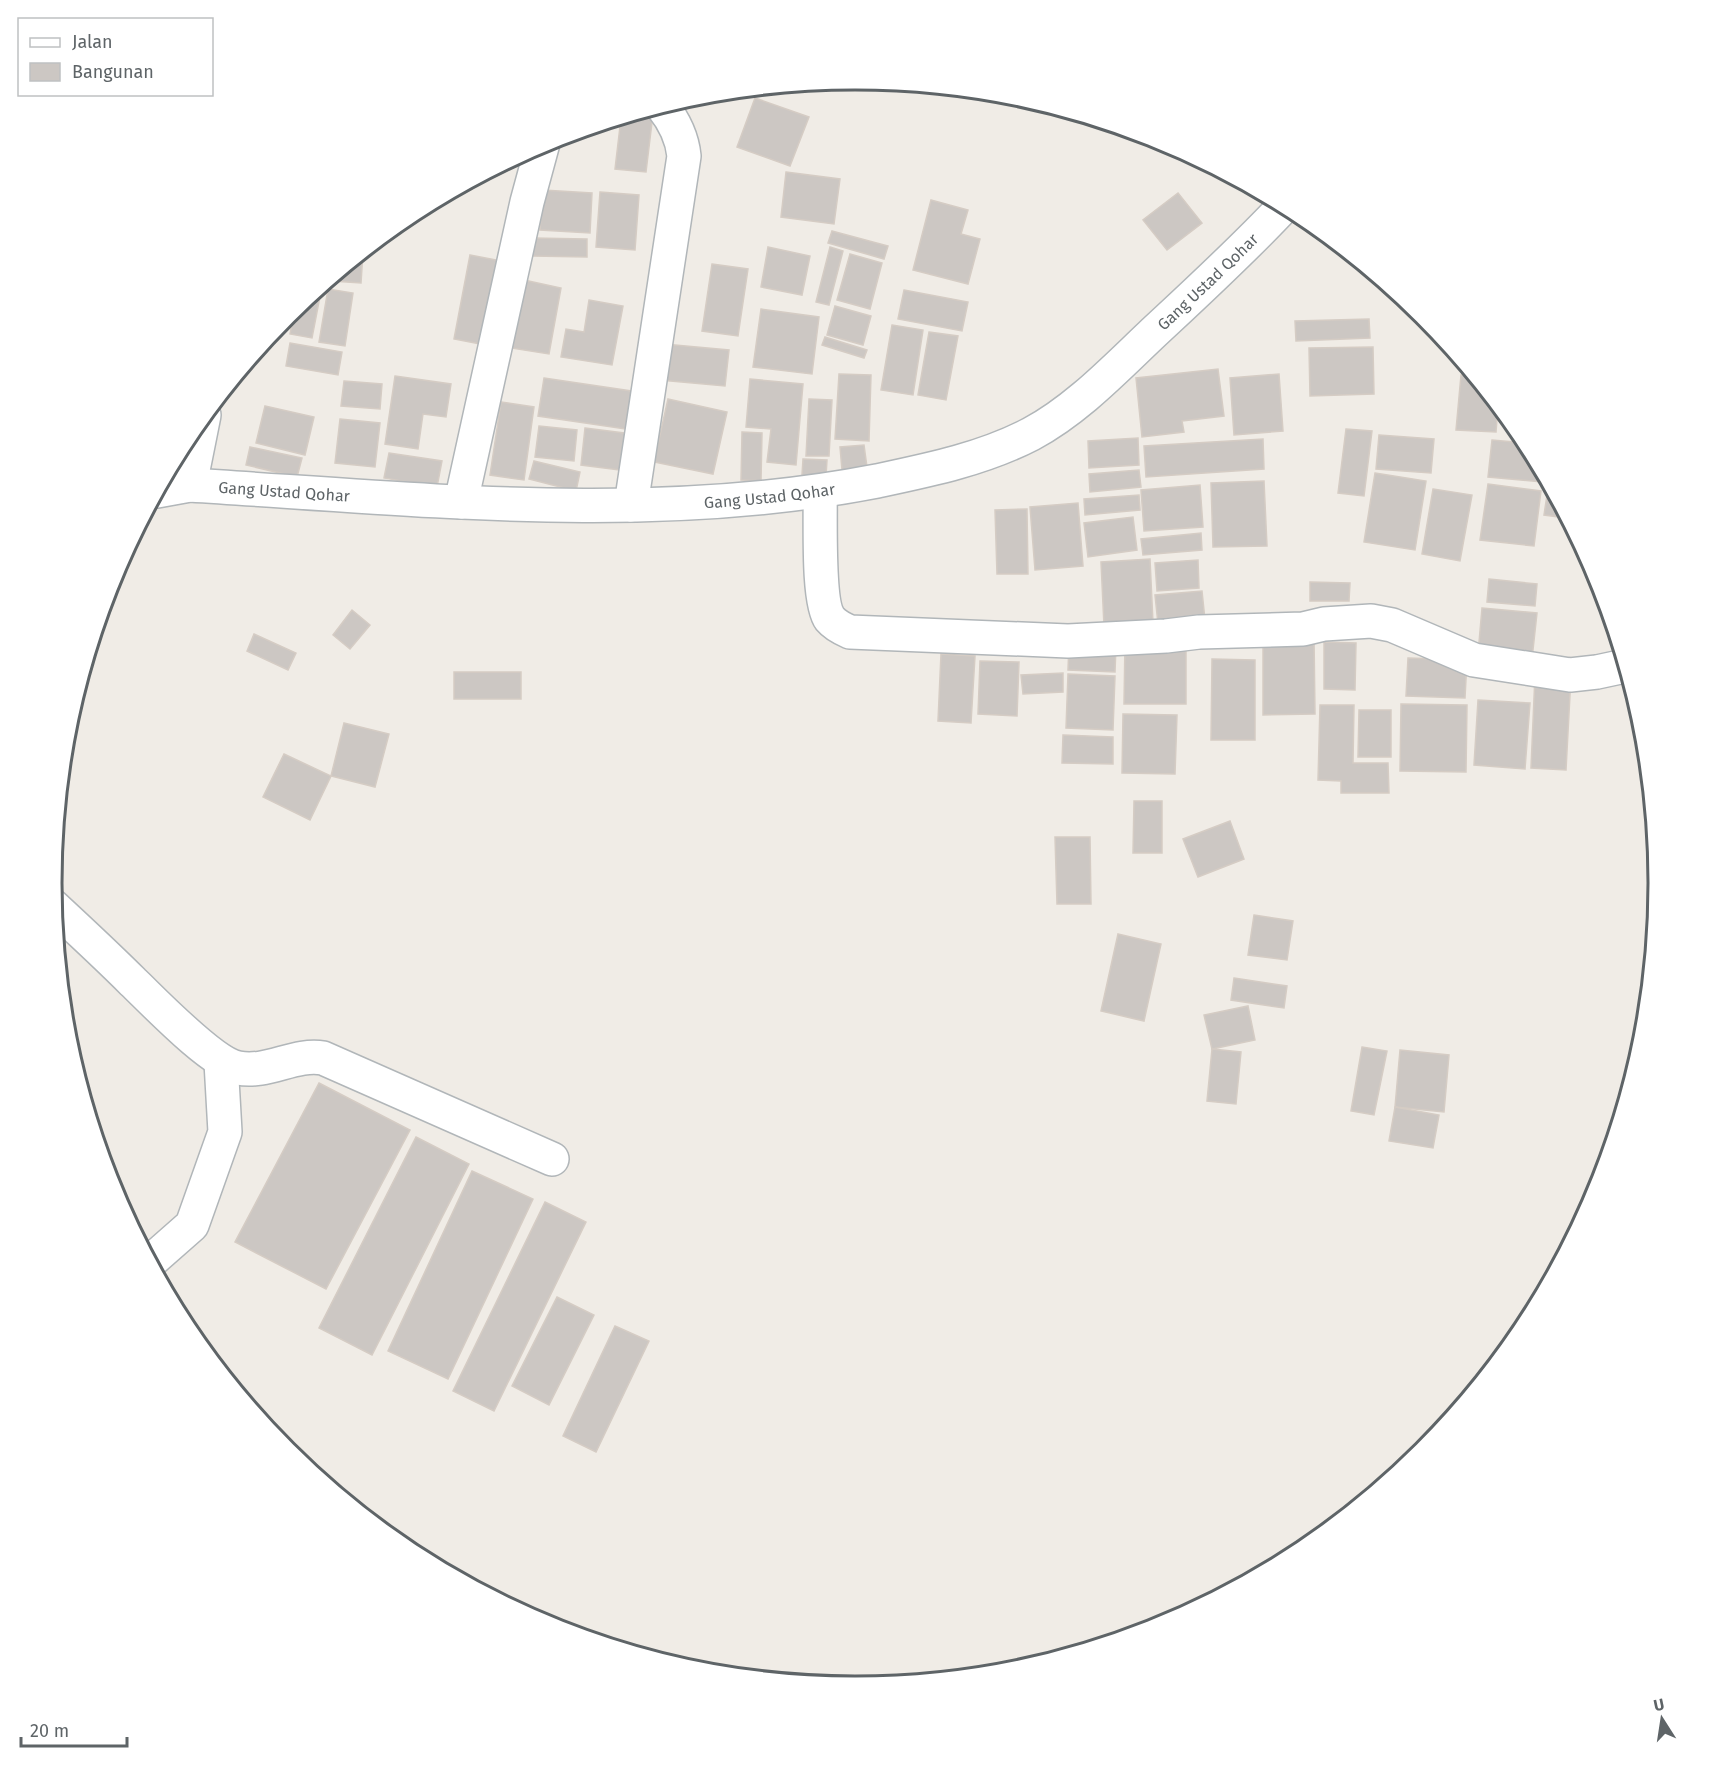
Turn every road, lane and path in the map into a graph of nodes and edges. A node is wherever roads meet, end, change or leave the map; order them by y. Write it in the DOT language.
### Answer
graph roads {
  1 [pos="667,113"];
  2 [pos="540,155"];
  3 [pos="1278,212"];
  4 [pos="200,436"];
  5 [pos="190,485"];
  6 [pos="167,489"];
  7 [pos="820,492"];
  8 [pos="461,502"];
  9 [pos="631,505"];
  10 [pos="1618,668"];
  11 [pos="63,915"];
  12 [pos="221,1062"];
  13 [pos="552,1159"];
  14 [pos="156,1257"];
  1 -- 9 [label="street"];
  2 -- 8 [label="street"];
  3 -- 7 [label="street, Gang Ustad Qohar"];
  4 -- 5 [label="street"];
  5 -- 6 [label="street, Gang Ustad Qohar"];
  5 -- 8 [label="street, Gang Ustad Qohar"];
  7 -- 9 [label="street, Gang Ustad Qohar"];
  7 -- 10 [label="street"];
  8 -- 9 [label="street, Gang Ustad Qohar"];
  11 -- 12 [label="street"];
  12 -- 13 [label="street"];
  12 -- 14 [label="street"];
}
